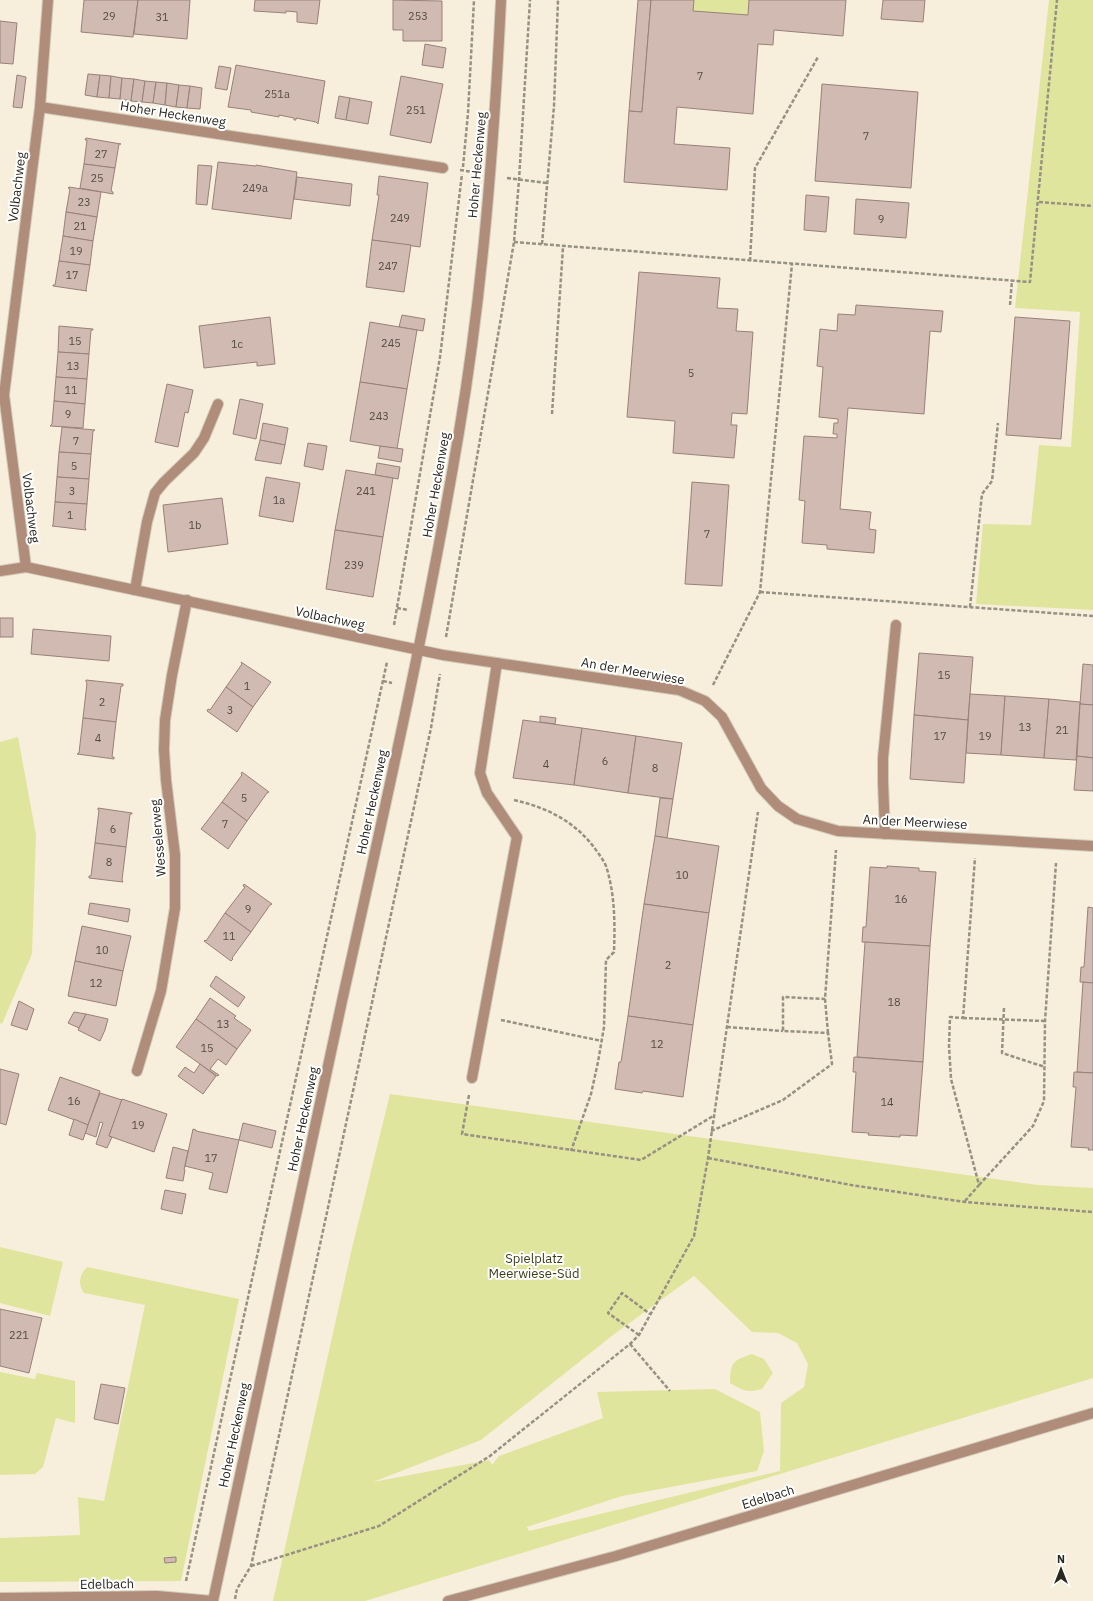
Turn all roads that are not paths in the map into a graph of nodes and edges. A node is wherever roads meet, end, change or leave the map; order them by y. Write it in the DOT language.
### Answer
graph roads {
  1 [pos="48,0"];
  2 [pos="501,0"];
  3 [pos="40,107"];
  4 [pos="443,168"];
  5 [pos="218,404"];
  6 [pos="26,566"];
  7 [pos="0,571"];
  8 [pos="136,590"];
  9 [pos="187,600"];
  10 [pos="896,625"];
  11 [pos="418,651"];
  12 [pos="497,663"];
  13 [pos="885,834"];
  14 [pos="1093,846"];
  15 [pos="137,1071"];
  16 [pos="472,1078"];
  17 [pos="1093,1412"];
  18 [pos="0,1598"];
  19 [pos="213,1601"];
  20 [pos="448,1601"];
  1 -- 3 [label="street, Volbachweg"];
  2 -- 11 [label="street, Hoher Heckenweg"];
  3 -- 4 [label="street, Hoher Heckenweg"];
  3 -- 6 [label="street, Volbachweg"];
  5 -- 8 [label="street"];
  6 -- 7 [label="street, Volbachweg"];
  6 -- 8 [label="street, Volbachweg"];
  8 -- 9 [label="street, Volbachweg"];
  9 -- 11 [label="street, Volbachweg"];
  9 -- 15 [label="street, Wesselerweg"];
  10 -- 13 [label="street"];
  11 -- 12 [label="street, An der Meerwiese"];
  11 -- 19 [label="street, Hoher Heckenweg"];
  12 -- 13 [label="street, An der Meerwiese"];
  12 -- 16 [label="street"];
  13 -- 14 [label="street, An der Meerwiese"];
  17 -- 20 [label="street, Edelbach"];
  18 -- 19 [label="street, Edelbach"];
}
